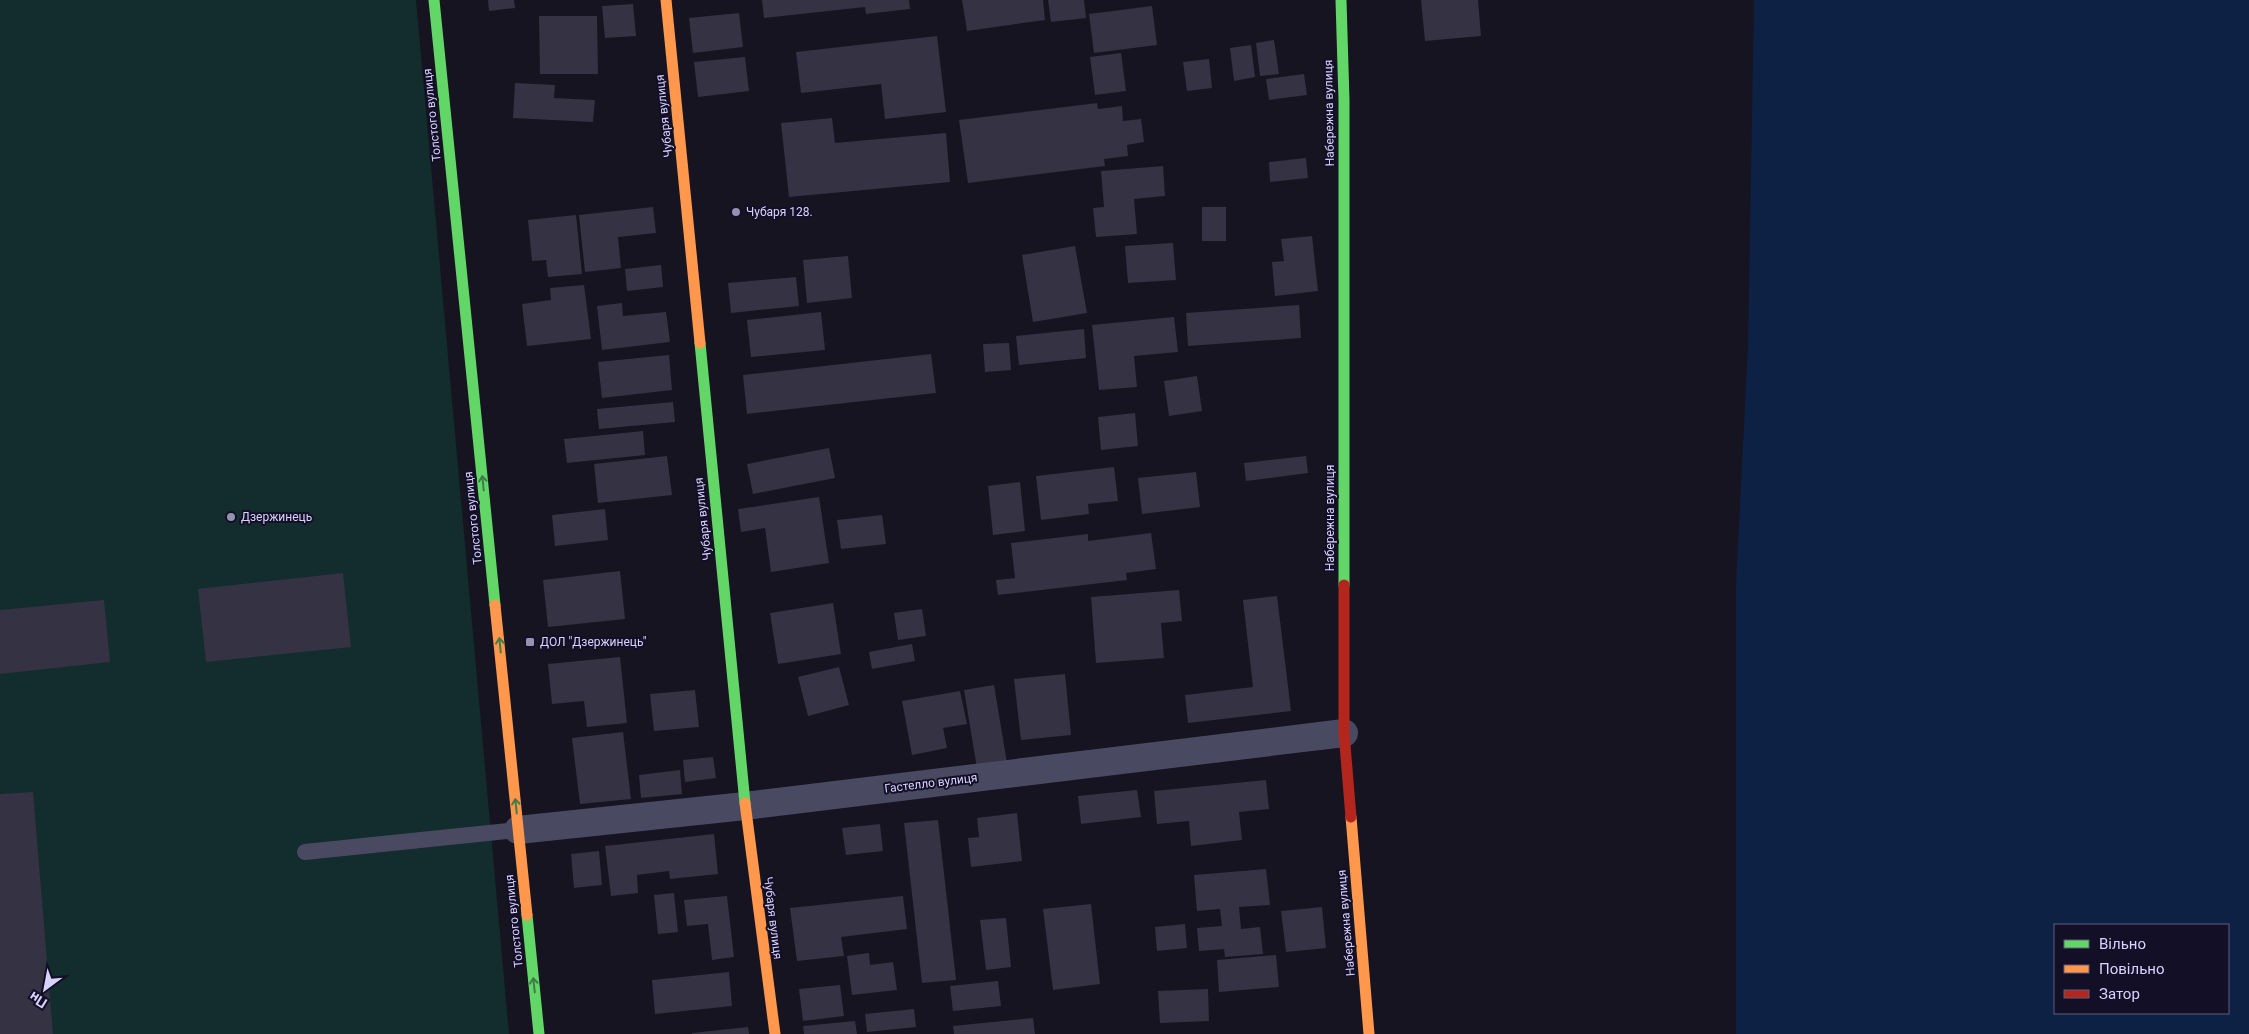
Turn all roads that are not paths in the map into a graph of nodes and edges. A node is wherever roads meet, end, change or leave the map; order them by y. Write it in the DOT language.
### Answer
graph roads {
  1 [pos="434,0"];
  2 [pos="666,0"];
  3 [pos="1341,0"];
  4 [pos="1344,733"];
  5 [pos="745,806"];
  6 [pos="518,830"];
  7 [pos="306,852"];
  8 [pos="539,1034"];
  9 [pos="774,1034"];
  10 [pos="1369,1034"];
  6 -- 1 [label="street, Толстого вулиця, one-way"];
  2 -- 5 [label="street, Чубаря вулиця"];
  3 -- 4 [label="street, Набережна вулиця"];
  4 -- 5 [label="street, Гастелло вулиця"];
  4 -- 10 [label="street, Набережна вулиця"];
  5 -- 6 [label="street, Гастелло вулиця"];
  5 -- 9 [label="street, Чубаря вулиця"];
  6 -- 7 [label="lane"];
  8 -- 6 [label="street, Толстого вулиця, one-way"];
}
